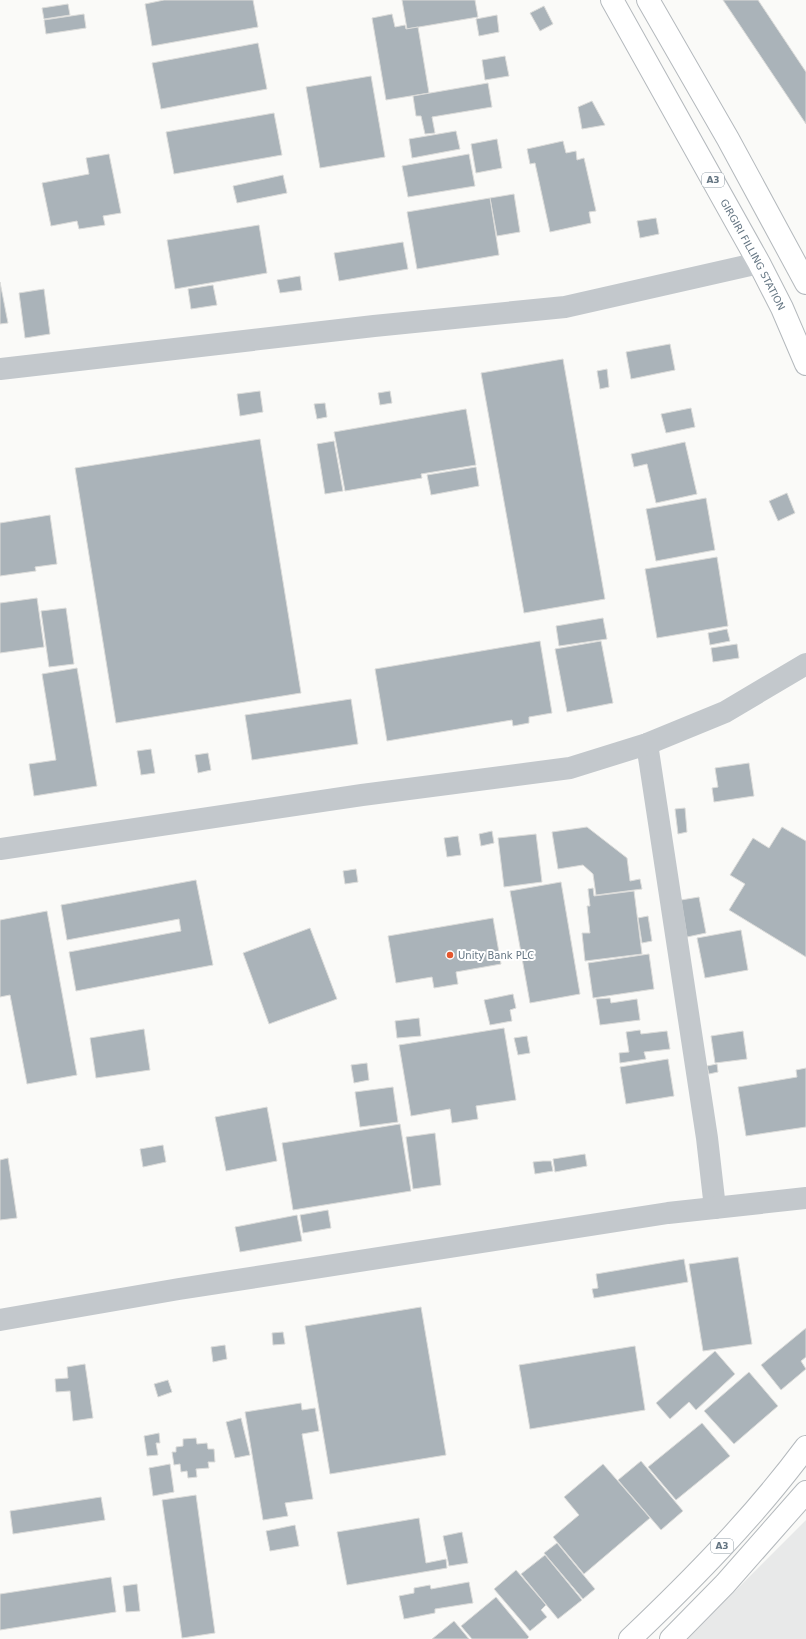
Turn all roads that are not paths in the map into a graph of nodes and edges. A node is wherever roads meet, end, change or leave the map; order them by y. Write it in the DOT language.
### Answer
graph roads {
  1 [pos="612,0"];
  2 [pos="648,0"];
  3 [pos="759,263"];
  4 [pos="806,283"];
  5 [pos="806,364"];
  6 [pos="0,369"];
  7 [pos="806,664"];
  8 [pos="647,744"];
  9 [pos="0,849"];
  10 [pos="806,1198"];
  11 [pos="715,1208"];
  12 [pos="0,1320"];
  13 [pos="806,1447"];
  14 [pos="806,1492"];
  15 [pos="630,1639"];
  16 [pos="671,1639"];
  1 -- 3 [label="highway, GIRGIRI FILLING STATION / A3"];
  2 -- 4 [label="highway"];
  3 -- 5 [label="highway, GIRGIRI FILLING STATION / A3"];
  3 -- 6 [label="street"];
  7 -- 8 [label="street"];
  8 -- 9 [label="street"];
  8 -- 11 [label="street"];
  10 -- 11 [label="street"];
  11 -- 12 [label="street"];
  13 -- 15 [label="highway, A3"];
  14 -- 16 [label="highway, A3"];
}
